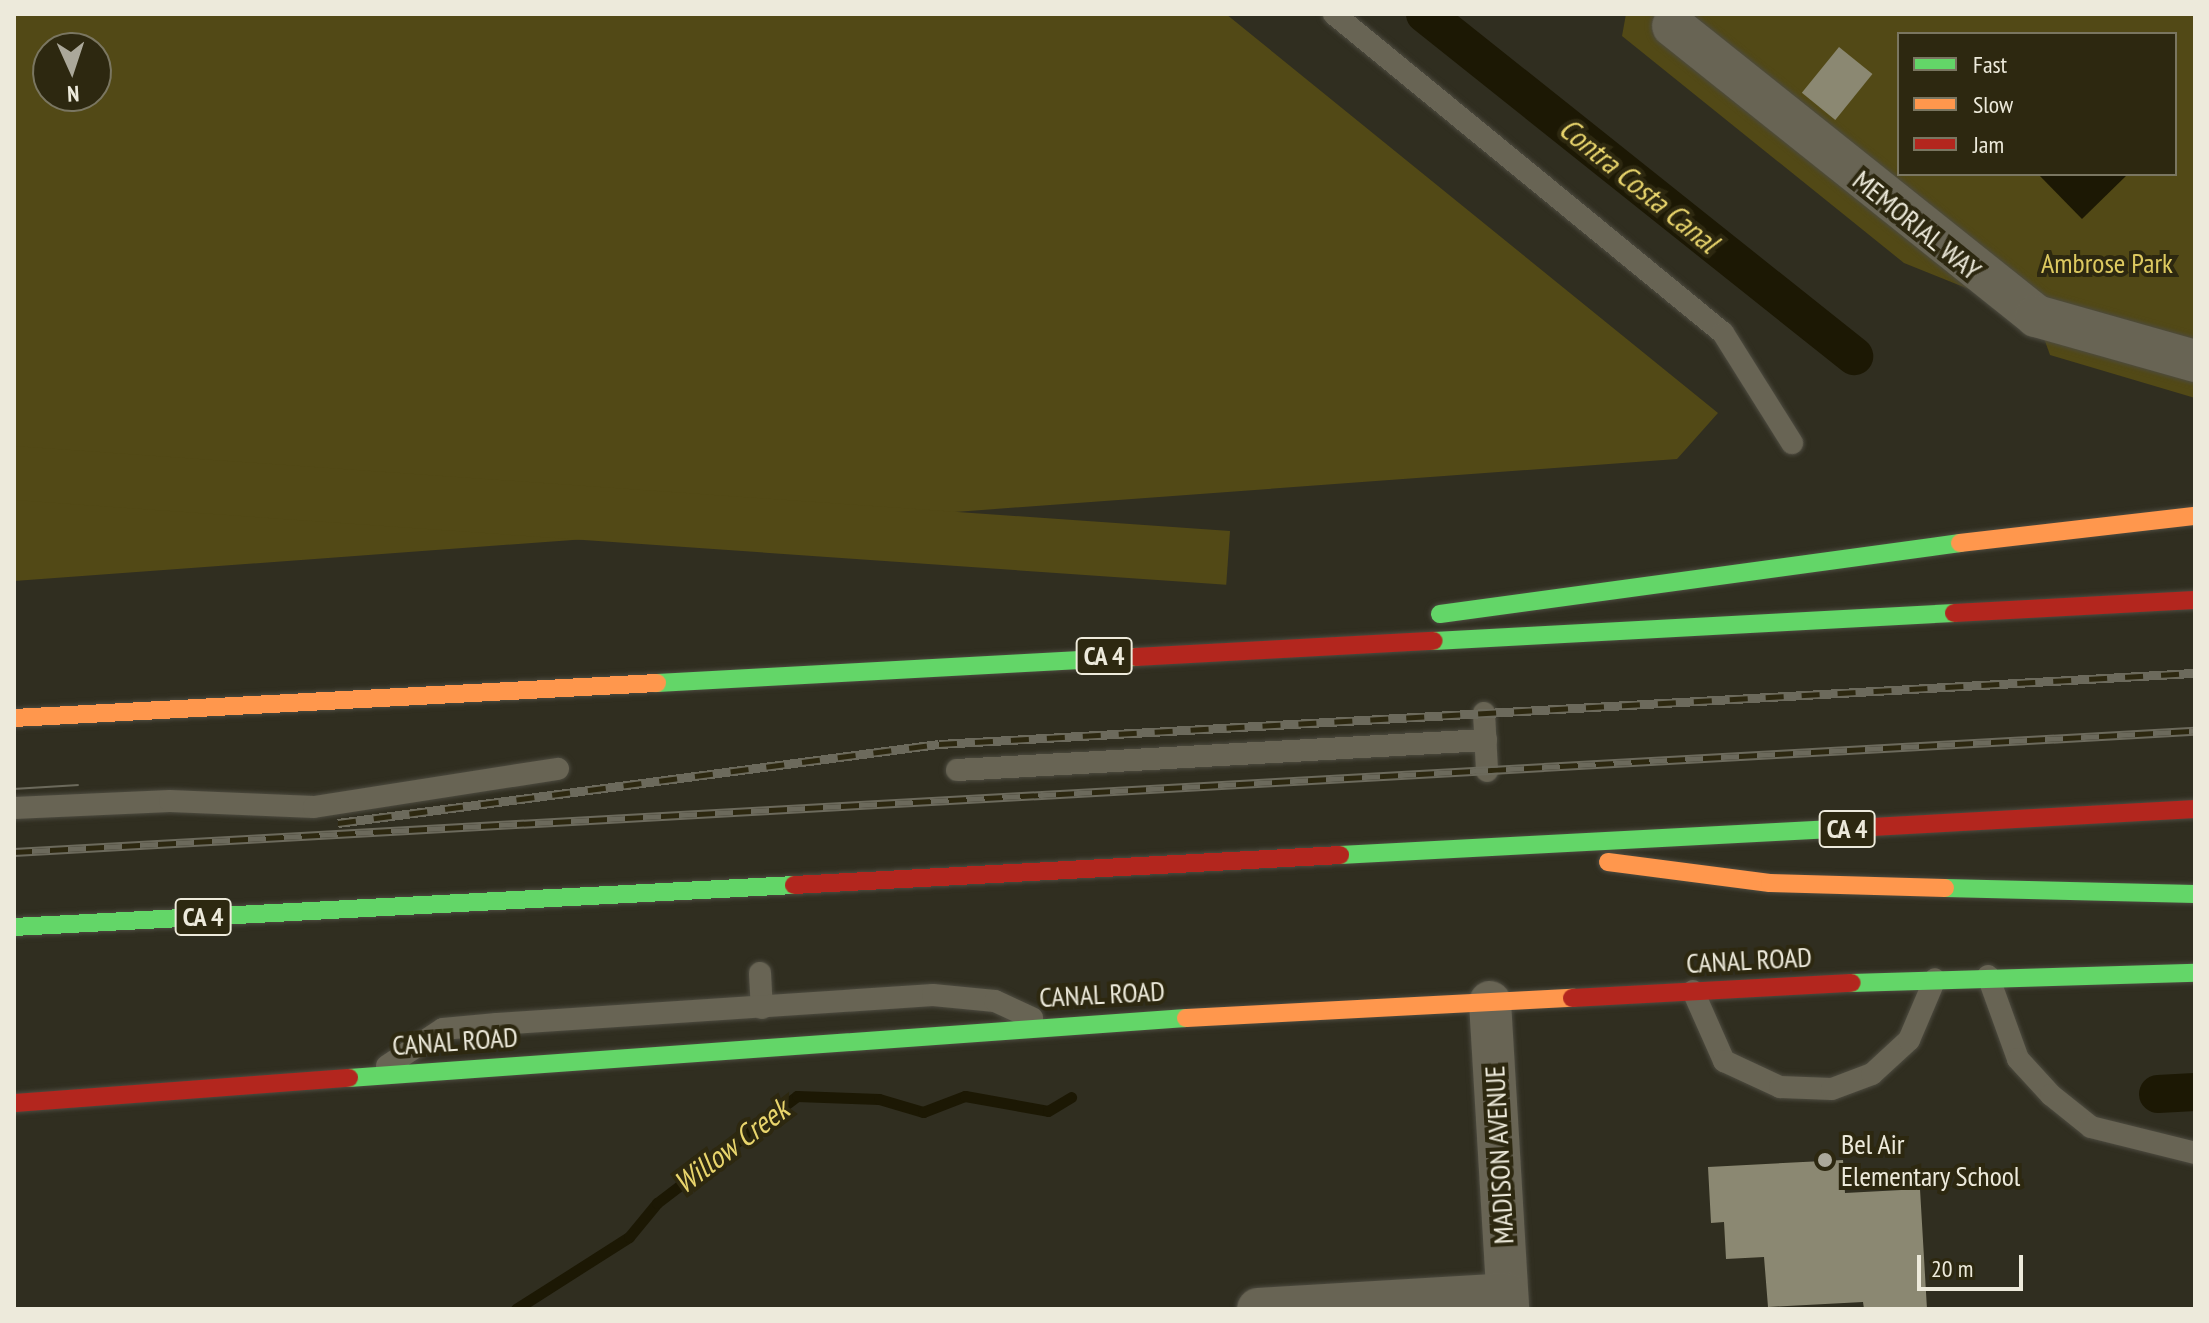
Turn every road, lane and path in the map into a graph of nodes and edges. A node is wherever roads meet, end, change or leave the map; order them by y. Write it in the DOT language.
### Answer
graph roads {
  1 [pos="1334,14"];
  2 [pos="1673,26"];
  3 [pos="2195,361"];
  4 [pos="1792,443"];
  5 [pos="2195,516"];
  6 [pos="2195,600"];
  7 [pos="1419,617"];
  8 [pos="1388,621"];
  9 [pos="1187,651"];
  10 [pos="1484,713"];
  11 [pos="14,718"];
  12 [pos="1486,740"];
  13 [pos="558,769"];
  14 [pos="957,770"];
  15 [pos="1487,771"];
  16 [pos="14,808"];
  17 [pos="2195,809"];
  18 [pos="1499,848"];
  19 [pos="2195,894"];
  20 [pos="14,927"];
  21 [pos="760,973"];
  22 [pos="2195,973"];
  23 [pos="1988,976"];
  24 [pos="1935,979"];
  25 [pos="1693,991"];
  26 [pos="1490,1002"];
  27 [pos="762,1008"];
  28 [pos="1046,1025"];
  29 [pos="372,1076"];
  30 [pos="14,1103"];
  31 [pos="2195,1153"];
  32 [pos="1508,1302"];
  33 [pos="1258,1309"];
  1 -- 4 [label="lane"];
  2 -- 3 [label="street, MEMORIAL WAY"];
  5 -- 7 [label="main road"];
  6 -- 9 [label="main road, CA 4"];
  8 -- 9 [label="main road"];
  9 -- 11 [label="main road, CA 4"];
  10 -- 12 [label="lane"];
  12 -- 14 [label="lane"];
  12 -- 15 [label="lane"];
  13 -- 16 [label="lane"];
  17 -- 18 [label="main road, CA 4"];
  18 -- 19 [label="main road"];
  18 -- 20 [label="main road, CA 4"];
  21 -- 27 [label="lane"];
  22 -- 23 [label="main road, CANAL ROAD"];
  23 -- 24 [label="main road, CANAL ROAD"];
  23 -- 31 [label="lane"];
  24 -- 25 [label="main road, CANAL ROAD"];
  24 -- 25 [label="lane"];
  25 -- 26 [label="main road, CANAL ROAD"];
  26 -- 28 [label="main road, CANAL ROAD"];
  26 -- 32 [label="street, MADISON AVENUE"];
  27 -- 28 [label="lane"];
  27 -- 29 [label="lane"];
  28 -- 29 [label="main road, CANAL ROAD"];
  29 -- 30 [label="main road, CANAL ROAD"];
  32 -- 33 [label="street"];
}
